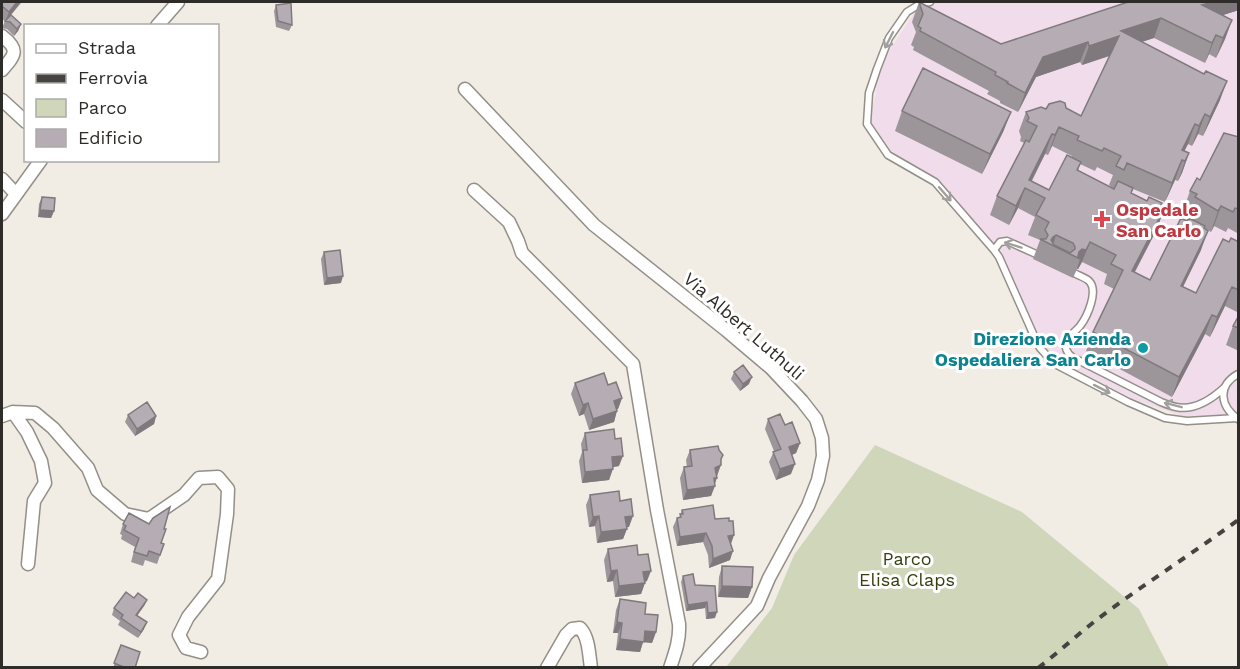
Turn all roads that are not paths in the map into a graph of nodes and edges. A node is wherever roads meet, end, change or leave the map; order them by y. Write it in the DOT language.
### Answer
graph roads {
  1 [pos="178,2"];
  2 [pos="930,2"];
  3 [pos="159,24"];
  4 [pos="2,36"];
  5 [pos="2,70"];
  6 [pos="465,89"];
  7 [pos="2,100"];
  8 [pos="24,120"];
  9 [pos="40,162"];
  10 [pos="2,179"];
  11 [pos="474,190"];
  12 [pos="16,194"];
  13 [pos="2,214"];
  14 [pos="994,250"];
  15 [pos="1035,254"];
  16 [pos="1076,274"];
  17 [pos="1239,374"];
  18 [pos="1226,387"];
  19 [pos="7,414"];
  20 [pos="1238,419"];
  21 [pos="28,564"];
  22 [pos="201,652"];
  23 [pos="547,668"];
  24 [pos="591,668"];
  25 [pos="670,668"];
  26 [pos="699,668"];
  1 -- 3 [label="street"];
  2 -- 14 [label="lane, one-way"];
  4 -- 5 [label="street"];
  6 -- 26 [label="street, Via Albert Luthuli"];
  7 -- 8 [label="street"];
  9 -- 12 [label="street"];
  10 -- 12 [label="street"];
  11 -- 25 [label="street"];
  12 -- 13 [label="street"];
  15 -- 14 [label="lane, one-way"];
  14 -- 20 [label="lane, one-way"];
  18 -- 16 [label="lane, one-way"];
  17 -- 18 [label="lane"];
  18 -- 20 [label="lane"];
  19 -- 21 [label="street"];
  19 -- 22 [label="street"];
  23 -- 24 [label="street"];
}
